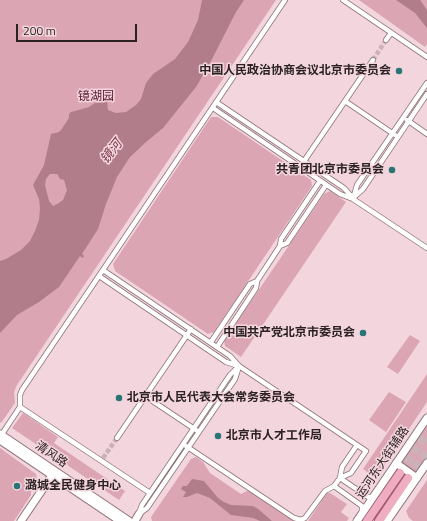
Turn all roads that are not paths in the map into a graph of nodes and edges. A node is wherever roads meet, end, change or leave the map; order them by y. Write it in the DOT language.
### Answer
graph roads {
  1 [pos="285,0"];
  2 [pos="343,0"];
  3 [pos="391,33"];
  4 [pos="386,40"];
  5 [pos="427,57"];
  6 [pos="373,60"];
  7 [pos="427,83"];
  8 [pos="427,94"];
  9 [pos="345,101"];
  10 [pos="216,102"];
  11 [pos="213,108"];
  12 [pos="403,118"];
  13 [pos="409,121"];
  14 [pos="393,133"];
  15 [pos="427,134"];
  16 [pos="398,136"];
  17 [pos="304,161"];
  18 [pos="300,168"];
  19 [pos="320,181"];
  20 [pos="326,185"];
  21 [pos="353,199"];
  22 [pos="280,246"];
  23 [pos="427,248"];
  24 [pos="103,270"];
  25 [pos="99,276"];
  26 [pos="257,281"];
  27 [pos="191,329"];
  28 [pos="187,335"];
  29 [pos="211,342"];
  30 [pos="217,346"];
  31 [pos="239,366"];
  32 [pos="145,396"];
  33 [pos="20,407"];
  34 [pos="427,418"];
  35 [pos="194,428"];
  36 [pos="199,432"];
  37 [pos="0,436"];
  38 [pos="117,438"];
  39 [pos="183,444"];
  40 [pos="357,445"];
  41 [pos="188,447"];
  42 [pos="427,463"];
  43 [pos="396,464"];
  44 [pos="54,473"];
  45 [pos="400,473"];
  46 [pos="340,478"];
  47 [pos="413,478"];
  48 [pos="334,486"];
  49 [pos="150,493"];
  50 [pos="373,497"];
  51 [pos="362,513"];
  52 [pos="139,514"];
  53 [pos="21,521"];
  54 [pos="120,521"];
  55 [pos="129,521"];
  56 [pos="135,521"];
  57 [pos="357,521"];
  58 [pos="367,521"];
  59 [pos="379,521"];
  60 [pos="388,521"];
  1 -- 10 [label="street"];
  2 -- 3 [label="street"];
  3 -- 4 [label="street"];
  3 -- 5 [label="street"];
  6 -- 9 [label="street"];
  7 -- 12 [label="street"];
  8 -- 13 [label="street"];
  9 -- 14 [label="street"];
  9 -- 17 [label="street"];
  10 -- 11 [label="street"];
  10 -- 17 [label="street"];
  11 -- 18 [label="street"];
  11 -- 24 [label="street"];
  12 -- 13 [label="street"];
  12 -- 14 [label="street"];
  13 -- 15 [label="street"];
  13 -- 16 [label="street"];
  14 -- 16 [label="street"];
  14 -- 21 [label="street"];
  16 -- 21 [label="street"];
  17 -- 18 [label="street"];
  17 -- 21 [label="street"];
  18 -- 19 [label="street"];
  19 -- 20 [label="street"];
  19 -- 22 [label="street"];
  20 -- 21 [label="street"];
  20 -- 22 [label="street"];
  21 -- 23 [label="street"];
  22 -- 26 [label="street"];
  24 -- 25 [label="street"];
  24 -- 27 [label="street"];
  25 -- 28 [label="street"];
  25 -- 33 [label="street"];
  26 -- 29 [label="street"];
  26 -- 30 [label="street"];
  27 -- 28 [label="street"];
  27 -- 29 [label="street"];
  28 -- 31 [label="street"];
  28 -- 32 [label="street"];
  29 -- 30 [label="street"];
  30 -- 31 [label="street"];
  31 -- 35 [label="street"];
  31 -- 36 [label="street"];
  31 -- 40 [label="street"];
  32 -- 35 [label="street"];
  32 -- 38 [label="street"];
  33 -- 37 [label="street"];
  33 -- 49 [label="street"];
  34 -- 43 [label="street, 运河东大街辅路"];
  35 -- 36 [label="street"];
  35 -- 39 [label="street"];
  36 -- 41 [label="street"];
  37 -- 44 [label="street, 清风路"];
  39 -- 41 [label="street"];
  39 -- 49 [label="street"];
  40 -- 46 [label="street"];
  40 -- 46 [label="street"];
  41 -- 48 [label="street"];
  41 -- 52 [label="street"];
  42 -- 47 [label="street"];
  43 -- 47 [label="street"];
  43 -- 50 [label="street, 运河东大街辅路"];
  44 -- 53 [label="street"];
  44 -- 54 [label="street, 清风路"];
  44 -- 55 [label="street, 清风路"];
  45 -- 58 [label="main road"];
  46 -- 48 [label="street"];
  46 -- 50 [label="street"];
  47 -- 59 [label="main road"];
  47 -- 60 [label="street"];
  48 -- 51 [label="street"];
  49 -- 52 [label="street"];
  50 -- 51 [label="street, 运河东大街辅路"];
  51 -- 57 [label="street, 运河东大街辅路"];
  52 -- 56 [label="street"];
}
